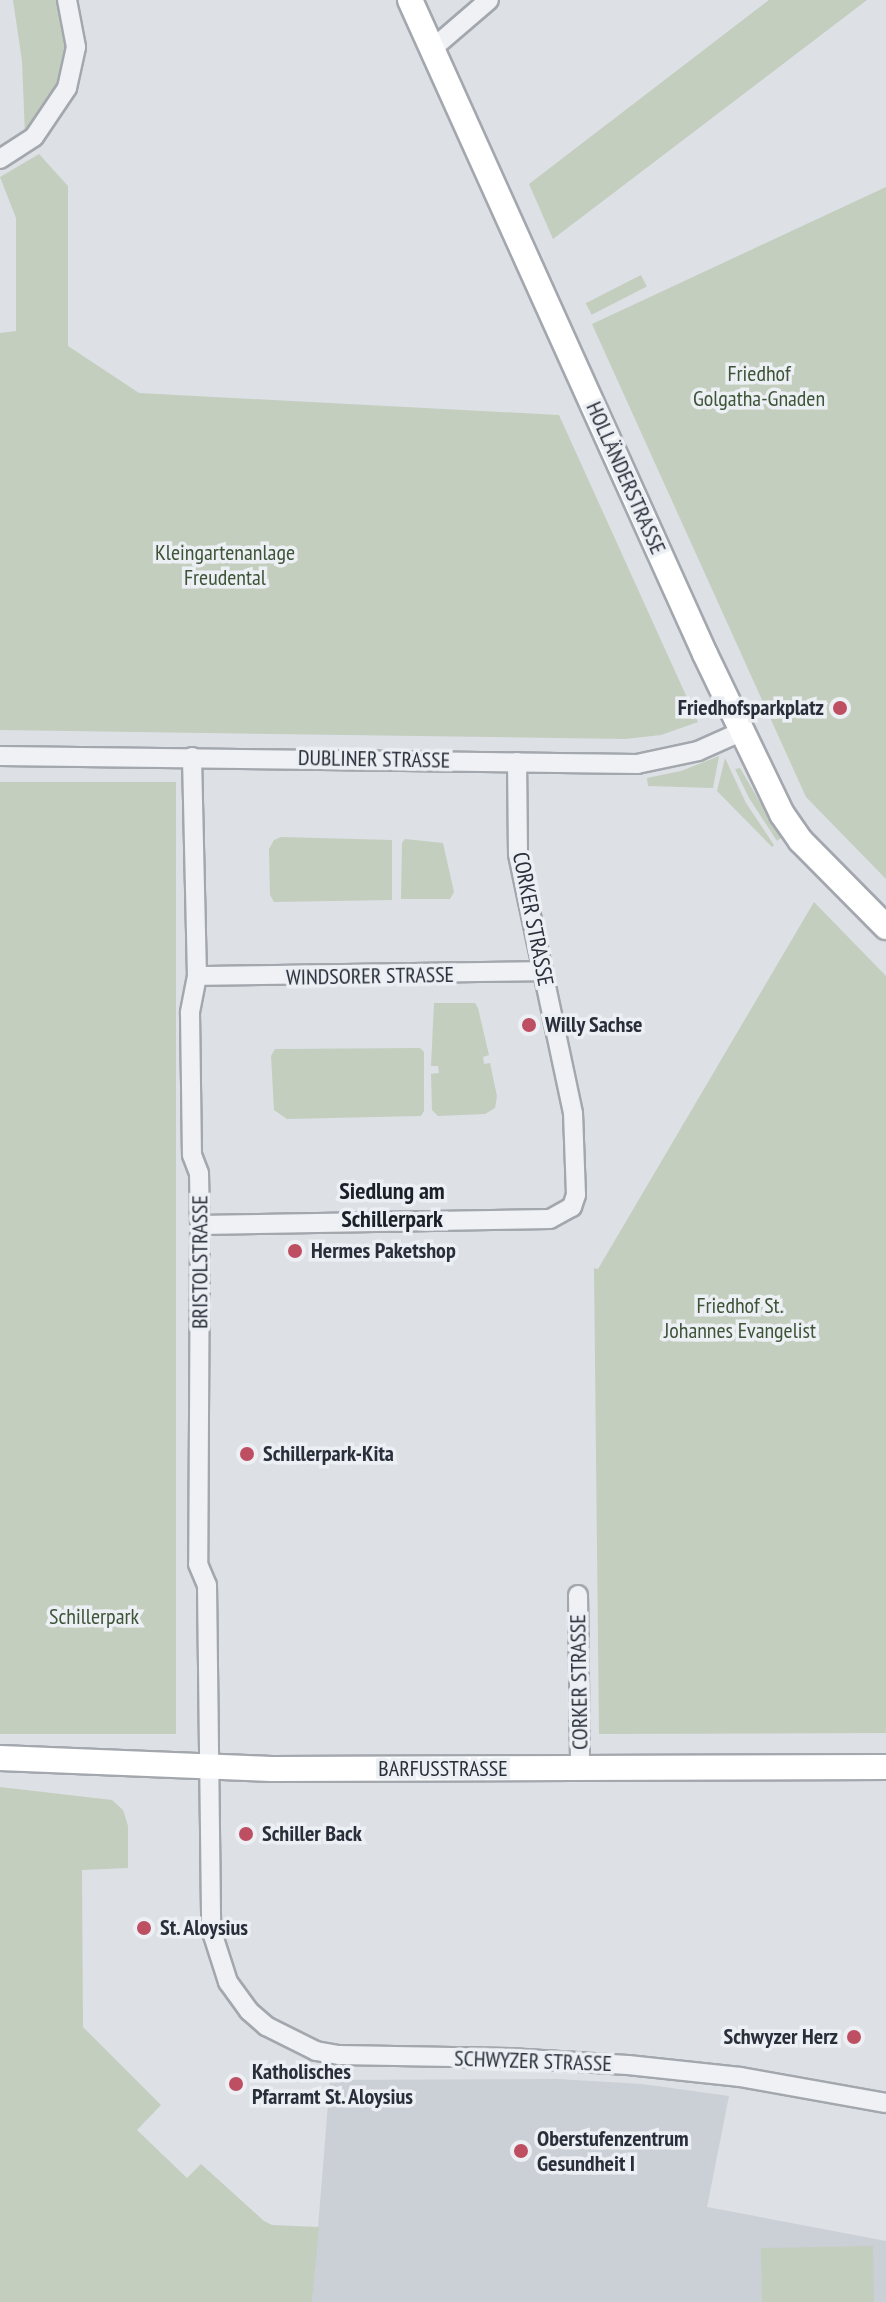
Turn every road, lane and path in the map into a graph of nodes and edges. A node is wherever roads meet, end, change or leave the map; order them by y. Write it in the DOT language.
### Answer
graph roads {
  1 [pos="67,0"];
  2 [pos="410,0"];
  3 [pos="489,0"];
  4 [pos="432,49"];
  5 [pos="0,159"];
  6 [pos="743,731"];
  7 [pos="0,756"];
  8 [pos="192,757"];
  9 [pos="517,762"];
  10 [pos="886,927"];
  11 [pos="543,971"];
  12 [pos="197,976"];
  13 [pos="200,1225"];
  14 [pos="578,1595"];
  15 [pos="0,1758"];
  16 [pos="886,1767"];
  17 [pos="207,1768"];
  18 [pos="580,1769"];
  19 [pos="886,2103"];
  1 -- 5 [label="street"];
  2 -- 4 [label="street, HOLLÄNDERSTRASSE"];
  3 -- 4 [label="street"];
  4 -- 6 [label="street, HOLLÄNDERSTRASSE"];
  6 -- 9 [label="street, DUBLINER STRASSE"];
  6 -- 10 [label="street, HOLLÄNDERSTRASSE"];
  7 -- 8 [label="street, DUBLINER STRASSE"];
  8 -- 9 [label="street, DUBLINER STRASSE"];
  8 -- 12 [label="street, BRISTOLSTRASSE"];
  9 -- 11 [label="street, CORKER STRASSE"];
  11 -- 12 [label="street, WINDSORER STRASSE"];
  11 -- 13 [label="street, CORKER STRASSE"];
  12 -- 13 [label="street, BRISTOLSTRASSE"];
  13 -- 17 [label="street, BRISTOLSTRASSE"];
  14 -- 18 [label="street, CORKER STRASSE"];
  15 -- 17 [label="street, BARFUSSTRASSE"];
  16 -- 18 [label="street, BARFUSSTRASSE"];
  17 -- 18 [label="street, BARFUSSTRASSE"];
  17 -- 19 [label="street, SCHWYZER STRASSE"];
}
